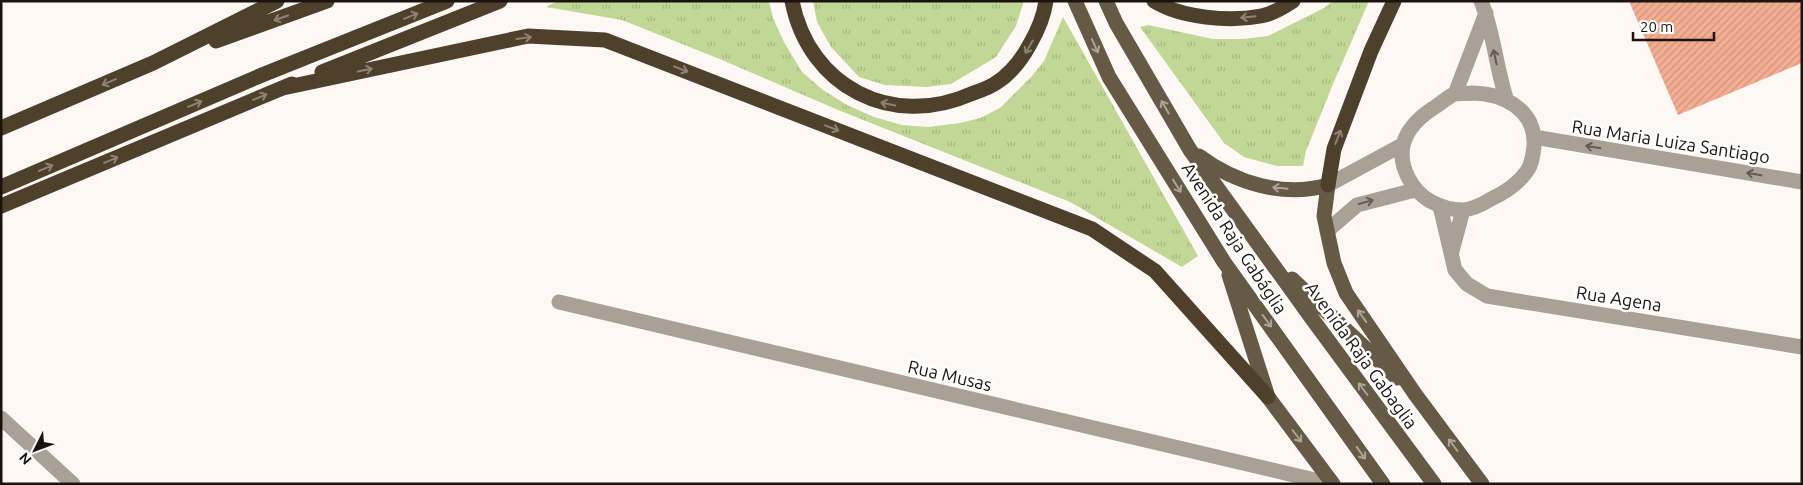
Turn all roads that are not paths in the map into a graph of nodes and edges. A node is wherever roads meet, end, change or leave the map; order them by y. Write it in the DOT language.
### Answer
graph roads {
  1 [pos="277,1"];
  2 [pos="327,1"];
  3 [pos="447,1"];
  4 [pos="500,1"];
  5 [pos="792,1"];
  6 [pos="1046,1"];
  7 [pos="1075,1"];
  8 [pos="1106,1"];
  9 [pos="1154,1"];
  10 [pos="1293,1"];
  11 [pos="1394,1"];
  12 [pos="1484,7"];
  13 [pos="153,63"];
  14 [pos="283,88"];
  15 [pos="1455,94"];
  16 [pos="1507,101"];
  17 [pos="1,128"];
  18 [pos="1534,137"];
  19 [pos="1402,146"];
  20 [pos="1190,150"];
  21 [pos="1802,182"];
  22 [pos="1328,185"];
  23 [pos="1,187"];
  24 [pos="1415,190"];
  25 [pos="1,206"];
  26 [pos="1440,206"];
  27 [pos="1463,210"];
  28 [pos="1327,231"];
  29 [pos="1261,248"];
  30 [pos="1451,255"];
  31 [pos="1224,262"];
  32 [pos="559,302"];
  33 [pos="1802,347"];
  34 [pos="1415,394"];
  35 [pos="1268,397"];
  36 [pos="1,418"];
  37 [pos="73,484"];
  38 [pos="1332,484"];
  39 [pos="1383,484"];
  40 [pos="1434,484"];
  41 [pos="1482,484"];
  1 -- 13 [label="highway"];
  2 -- 13 [label="highway, one-way"];
  23 -- 3 [label="highway, one-way"];
  4 -- 14 [label="highway"];
  6 -- 5 [label="highway, one-way"];
  7 -- 31 [label="main road, Avenida Raja Gabáglia, one-way"];
  20 -- 8 [label="main road, Avenida Raja Gabáglia, one-way"];
  10 -- 9 [label="highway, one-way"];
  22 -- 11 [label="highway, one-way"];
  12 -- 15 [label="street"];
  16 -- 12 [label="street, one-way"];
  13 -- 17 [label="highway, one-way"];
  25 -- 14 [label="highway, one-way"];
  14 -- 35 [label="highway, one-way"];
  15 -- 16 [label="street"];
  15 -- 19 [label="street"];
  16 -- 18 [label="street"];
  21 -- 18 [label="street, Rua Maria Luiza Santiago, one-way"];
  18 -- 27 [label="street"];
  19 -- 22 [label="street"];
  19 -- 24 [label="street"];
  22 -- 20 [label="main road, one-way"];
  20 -- 29 [label="main road, Avenida Raja Gabáglia"];
  22 -- 28 [label="main road"];
  24 -- 26 [label="street"];
  28 -- 24 [label="street, one-way"];
  26 -- 27 [label="street"];
  26 -- 30 [label="street, Rua Agena"];
  27 -- 30 [label="street"];
  34 -- 28 [label="main road, one-way"];
  29 -- 34 [label="main road"];
  40 -- 29 [label="main road, Avenida Raja Gabaglia, one-way"];
  30 -- 33 [label="street, Rua Agena"];
  31 -- 35 [label="main road"];
  31 -- 39 [label="main road, Avenida Raja Gabáglia, one-way"];
  32 -- 38 [label="street, Rua Musas"];
  41 -- 34 [label="main road, one-way"];
  35 -- 38 [label="main road, one-way"];
  36 -- 37 [label="street"];
}
